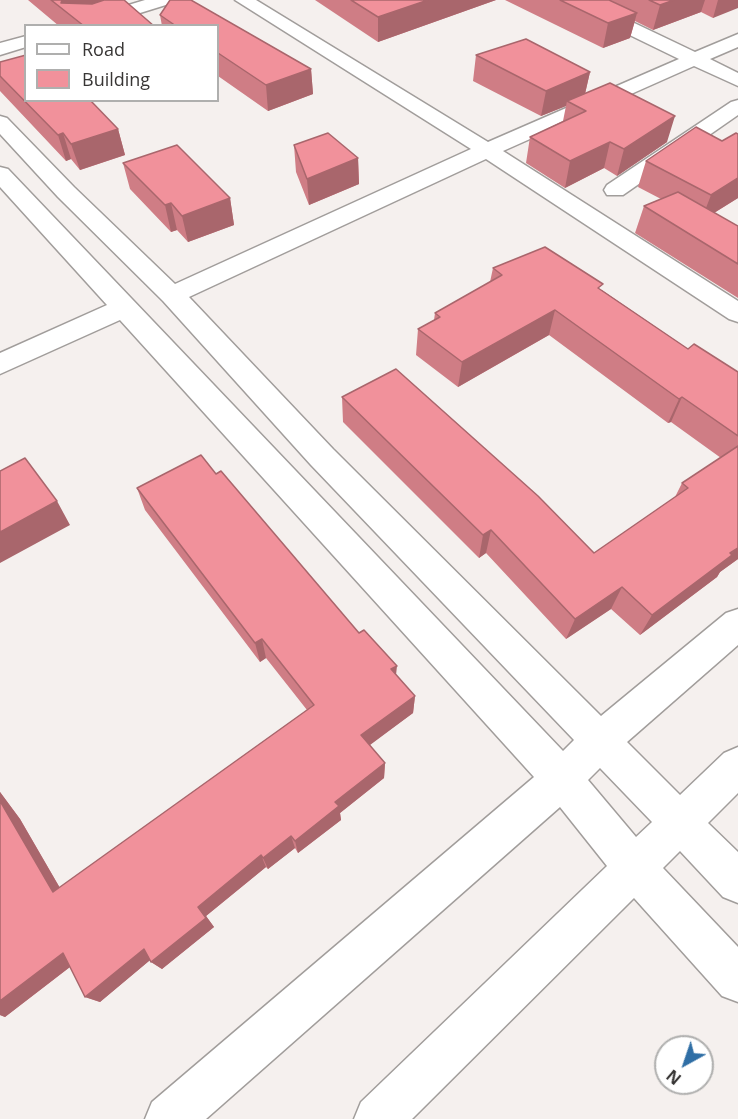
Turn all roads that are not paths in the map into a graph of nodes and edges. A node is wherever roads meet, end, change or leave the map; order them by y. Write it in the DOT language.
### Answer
graph roads {
  1 [pos="163,0"];
  2 [pos="244,0"];
  3 [pos="572,0"];
  4 [pos="85,24"];
  5 [pos="738,40"];
  6 [pos="24,42"];
  7 [pos="0,49"];
  8 [pos="695,60"];
  9 [pos="738,80"];
  10 [pos="738,106"];
  11 [pos="0,122"];
  12 [pos="487,150"];
  13 [pos="0,174"];
  14 [pos="615,190"];
  15 [pos="172,295"];
  16 [pos="123,308"];
  17 [pos="738,313"];
  18 [pos="0,364"];
  19 [pos="738,624"];
  20 [pos="601,740"];
  21 [pos="738,765"];
  22 [pos="562,779"];
  23 [pos="679,821"];
  24 [pos="636,868"];
  25 [pos="738,882"];
  26 [pos="738,980"];
  27 [pos="170,1119"];
  28 [pos="378,1119"];
  1 -- 4 [label="street"];
  2 -- 12 [label="street"];
  3 -- 8 [label="street"];
  5 -- 8 [label="street"];
  6 -- 7 [label="street"];
  8 -- 9 [label="street"];
  8 -- 12 [label="street"];
  10 -- 14 [label="street"];
  11 -- 15 [label="street"];
  12 -- 15 [label="street"];
  12 -- 17 [label="street"];
  13 -- 16 [label="street"];
  15 -- 20 [label="street"];
  16 -- 18 [label="street"];
  16 -- 22 [label="street"];
  19 -- 20 [label="street"];
  20 -- 22 [label="street"];
  20 -- 23 [label="street"];
  21 -- 23 [label="street"];
  22 -- 24 [label="street"];
  22 -- 27 [label="street"];
  23 -- 24 [label="street"];
  23 -- 25 [label="street"];
  24 -- 26 [label="street"];
  24 -- 28 [label="street"];
}
